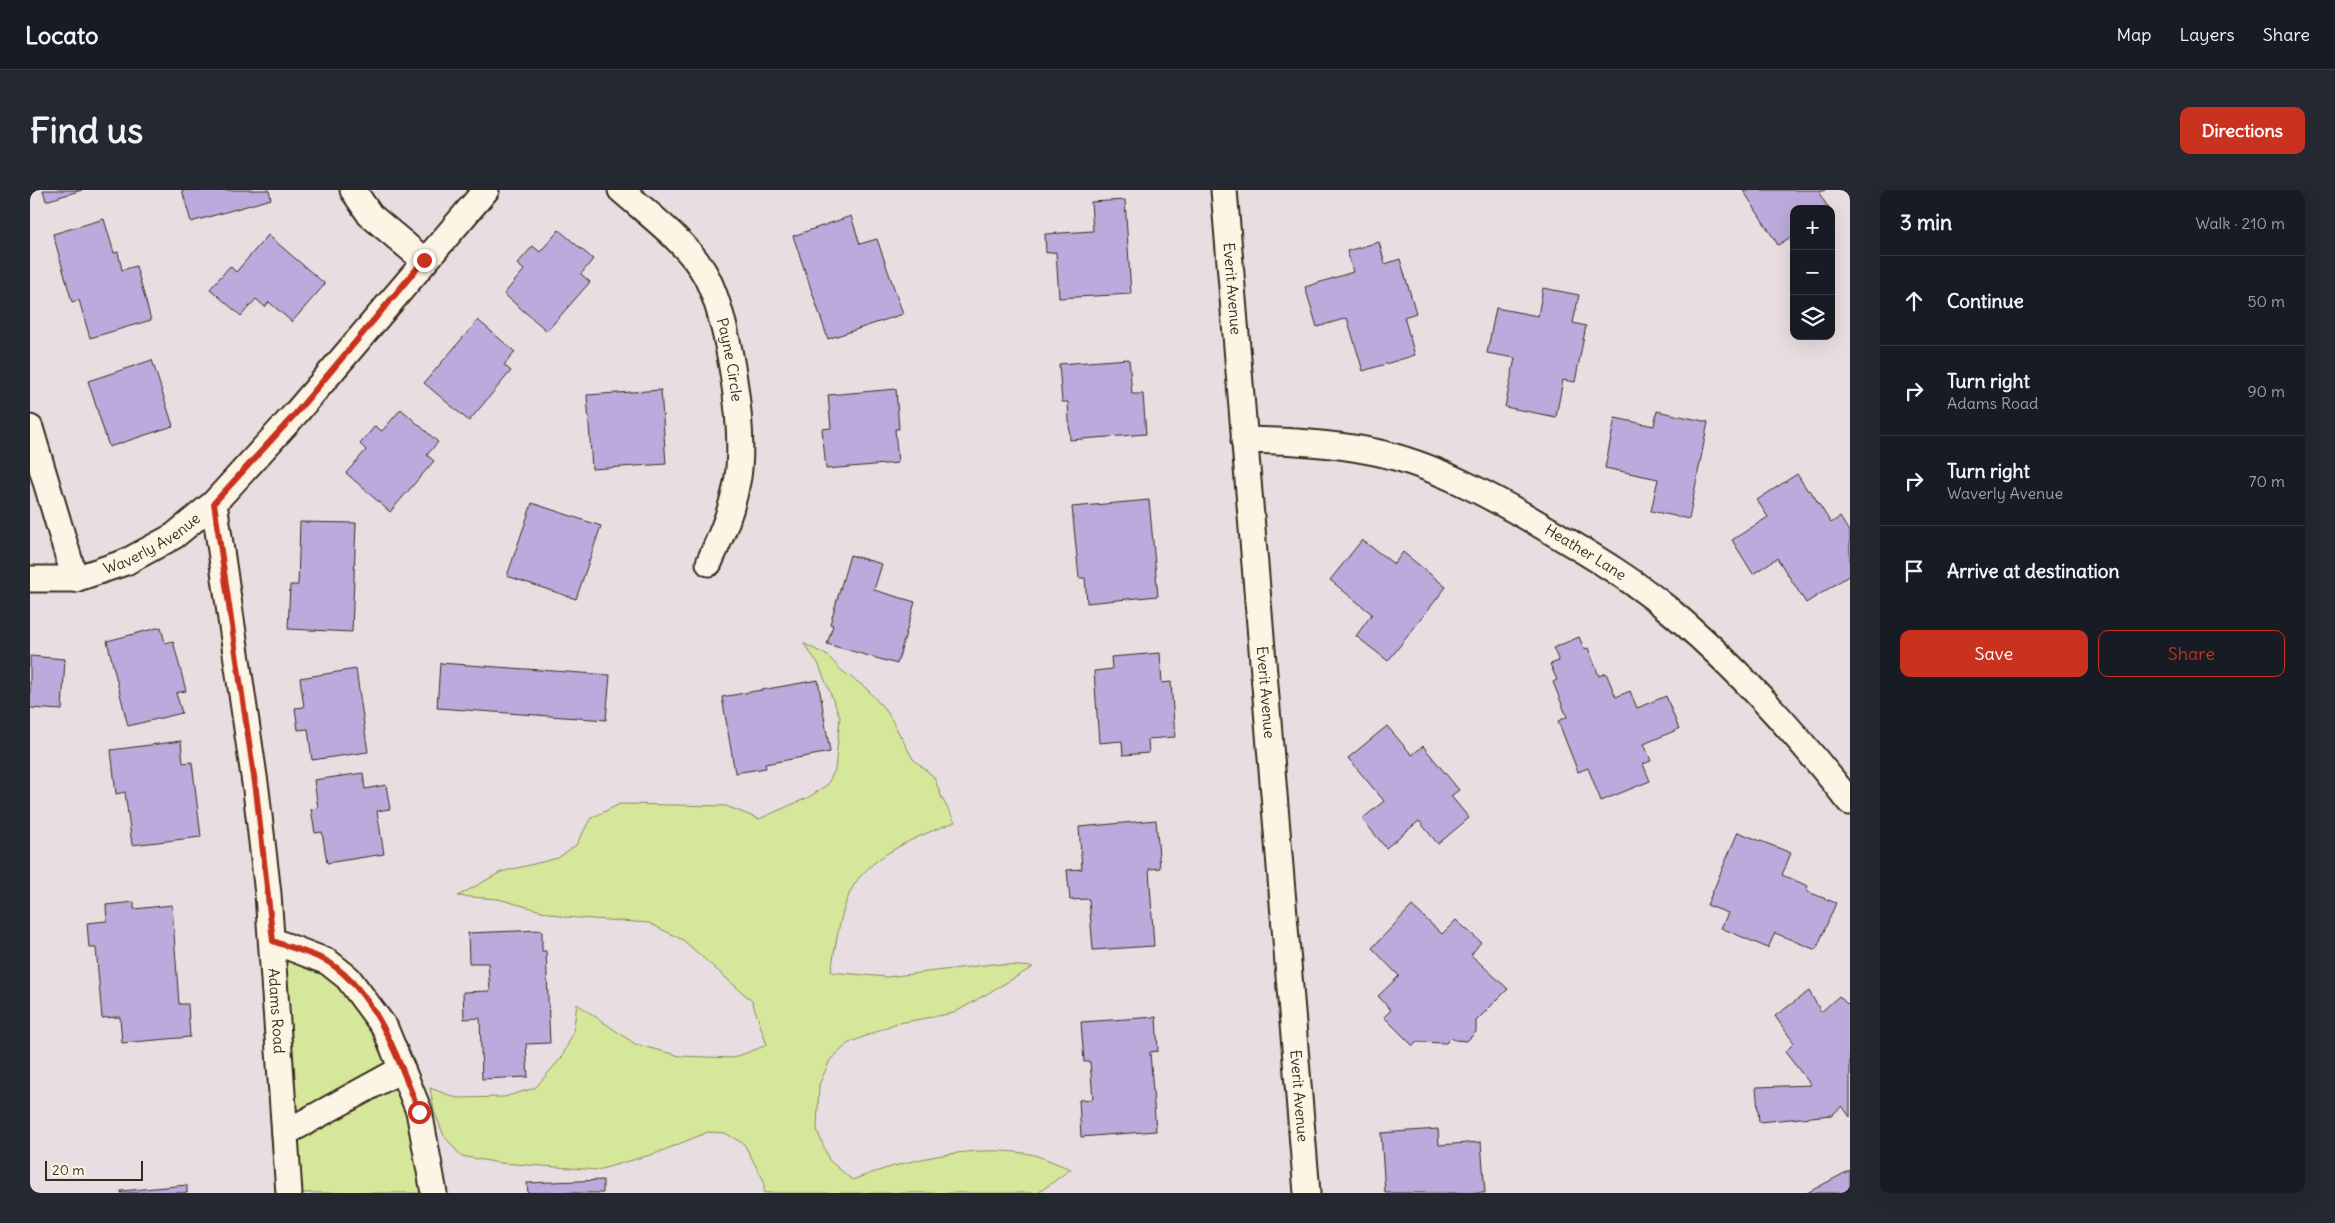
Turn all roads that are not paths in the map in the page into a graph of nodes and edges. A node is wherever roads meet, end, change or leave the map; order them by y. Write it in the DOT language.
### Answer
graph roads {
  1 [pos="353,190"];
  2 [pos="486,190"];
  3 [pos="621,190"];
  4 [pos="1224,190"];
  5 [pos="424,260"];
  6 [pos="30,428"];
  7 [pos="1244,440"];
  8 [pos="214,503"];
  9 [pos="709,563"];
  10 [pos="30,579"];
  11 [pos="75,579"];
  12 [pos="1850,802"];
  13 [pos="273,941"];
  14 [pos="402,1069"];
  15 [pos="285,1134"];
  16 [pos="289,1193"];
  17 [pos="434,1193"];
  18 [pos="1307,1193"];
  1 -- 5 [label="street"];
  2 -- 5 [label="street, Waverly Avenue"];
  3 -- 9 [label="street, Payne Circle"];
  4 -- 7 [label="street, Everit Avenue"];
  5 -- 8 [label="street, Waverly Avenue"];
  6 -- 11 [label="street"];
  7 -- 12 [label="street, Heather Lane"];
  7 -- 18 [label="street, Everit Avenue"];
  8 -- 11 [label="street, Waverly Avenue"];
  8 -- 13 [label="street, Adams Road"];
  10 -- 11 [label="street, Waverly Avenue"];
  13 -- 14 [label="street"];
  13 -- 15 [label="street, Adams Road"];
  14 -- 15 [label="street"];
  14 -- 17 [label="street"];
  15 -- 16 [label="street, Adams Road"];
}
